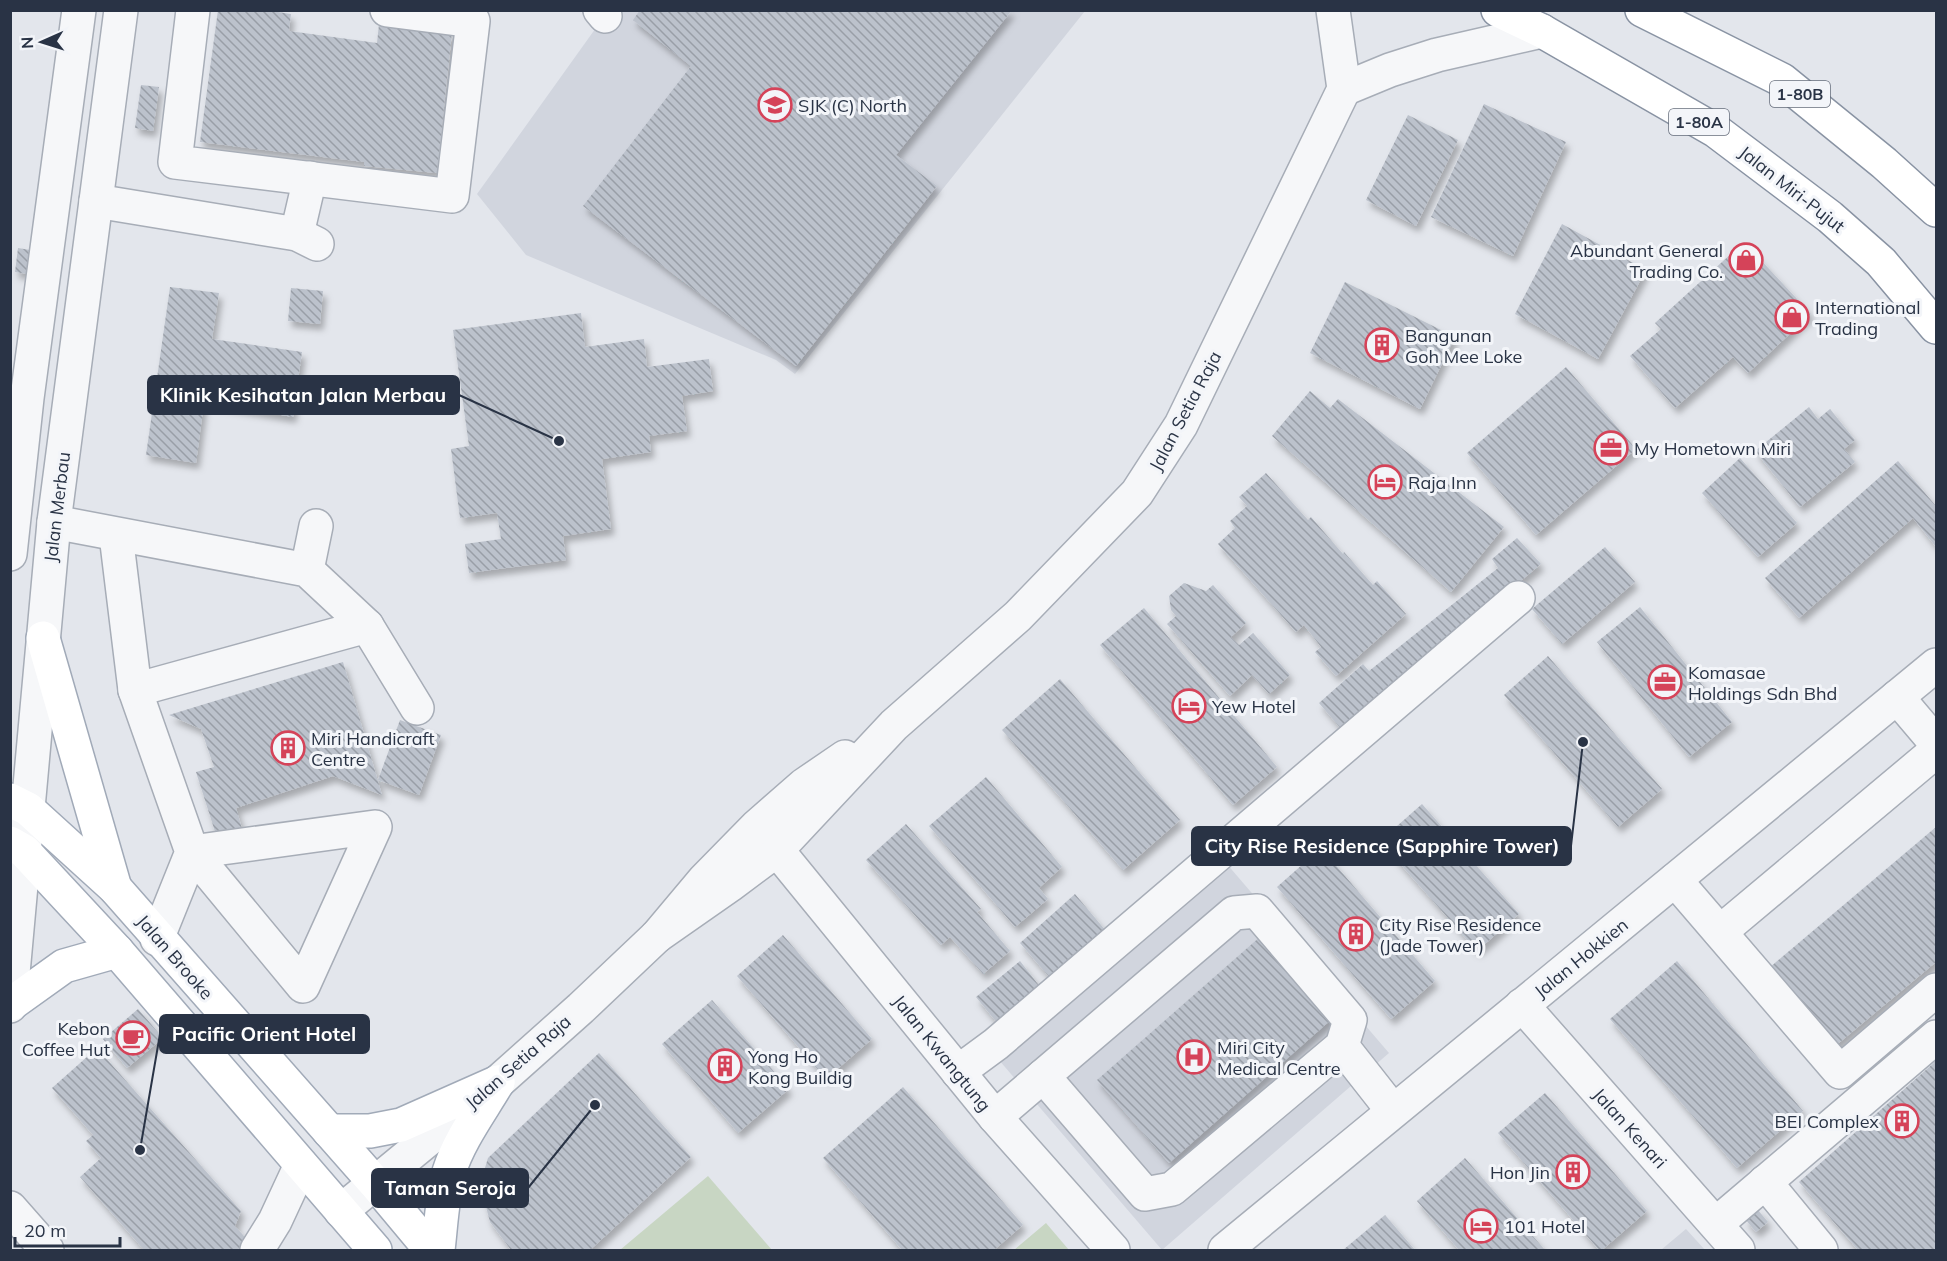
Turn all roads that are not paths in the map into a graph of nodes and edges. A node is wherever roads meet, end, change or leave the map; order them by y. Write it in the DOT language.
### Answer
graph roads {
  1 [pos="79,10"];
  2 [pos="121,10"];
  3 [pos="193,10"];
  4 [pos="387,10"];
  5 [pos="1333,10"];
  6 [pos="1498,10"];
  7 [pos="1642,10"];
  8 [pos="1542,31"];
  9 [pos="1344,89"];
  10 [pos="310,178"];
  11 [pos="96,201"];
  12 [pos="1936,210"];
  13 [pos="1936,327"];
  14 [pos="54,522"];
  15 [pos="316,526"];
  16 [pos="116,535"];
  17 [pos="10,554"];
  18 [pos="307,570"];
  19 [pos="1518,598"];
  20 [pos="367,626"];
  21 [pos="43,638"];
  22 [pos="1936,665"];
  23 [pos="135,690"];
  24 [pos="1897,697"];
  25 [pos="417,708"];
  26 [pos="894,725"];
  27 [pos="1936,743"];
  28 [pos="1936,751"];
  29 [pos="804,785"];
  30 [pos="19,805"];
  31 [pos="17,847"];
  32 [pos="777,850"];
  33 [pos="192,852"];
  34 [pos="704,880"];
  35 [pos="1675,880"];
  36 [pos="115,888"];
  37 [pos="1719,932"];
  38 [pos="657,936"];
  39 [pos="157,939"];
  40 [pos="117,951"];
  41 [pos="1936,990"];
  42 [pos="11,1005"];
  43 [pos="1522,1005"];
  44 [pos="1936,1037"];
  45 [pos="1342,1046"];
  46 [pos="958,1072"];
  47 [pos="1043,1076"];
  48 [pos="498,1082"];
  49 [pos="1393,1111"];
  50 [pos="995,1117"];
  51 [pos="329,1131"];
  52 [pos="301,1165"];
  53 [pos="1765,1182"];
  54 [pos="375,1183"];
  55 [pos="10,1208"];
  56 [pos="341,1211"];
  57 [pos="1716,1224"];
  58 [pos="47,1251"];
  59 [pos="257,1251"];
  60 [pos="375,1251"];
  61 [pos="430,1251"];
  62 [pos="438,1251"];
  63 [pos="1113,1251"];
  64 [pos="1225,1251"];
  65 [pos="1738,1251"];
  66 [pos="1821,1251"];
  1 -- 17 [label="street"];
  2 -- 11 [label="street, Jalan Merbau"];
  3 -- 10 [label="street"];
  4 -- 10 [label="street"];
  5 -- 9 [label="street"];
  6 -- 8 [label="main road, Jalan Miri-Pujut / 1-80A"];
  7 -- 12 [label="main road, 1-80B"];
  8 -- 9 [label="street"];
  8 -- 13 [label="main road, Jalan Miri-Pujut / 1-80A"];
  9 -- 26 [label="street, Jalan Setia Raja"];
  10 -- 11 [label="street"];
  11 -- 14 [label="street, Jalan Merbau"];
  14 -- 16 [label="street"];
  14 -- 21 [label="street, Jalan Merbau"];
  15 -- 18 [label="street"];
  16 -- 18 [label="street"];
  16 -- 23 [label="street"];
  18 -- 20 [label="street"];
  19 -- 46 [label="street"];
  20 -- 23 [label="street"];
  20 -- 25 [label="street"];
  21 -- 30 [label="street, Jalan Merbau"];
  21 -- 36 [label="main road"];
  22 -- 24 [label="street, Jalan Hokkien"];
  23 -- 33 [label="street"];
  24 -- 27 [label="street"];
  24 -- 35 [label="street, Jalan Hokkien"];
  26 -- 29 [label="street, Jalan Setia Raja"];
  26 -- 32 [label="street, Jalan Setia Raja"];
  28 -- 37 [label="street"];
  29 -- 32 [label="street"];
  29 -- 34 [label="street, Jalan Setia Raja"];
  30 -- 31 [label="street, Jalan Merbau"];
  30 -- 36 [label="main road, Jalan Brooke"];
  31 -- 40 [label="main road"];
  31 -- 42 [label="street, Jalan Merbau"];
  32 -- 34 [label="street"];
  32 -- 38 [label="street, Jalan Setia Raja"];
  32 -- 46 [label="street, Jalan Kwangtung"];
  33 -- 33 [label="street"];
  33 -- 39 [label="street"];
  34 -- 38 [label="street, Jalan Setia Raja"];
  35 -- 37 [label="street"];
  35 -- 43 [label="street, Jalan Hokkien"];
  36 -- 39 [label="main road, Jalan Brooke"];
  37 -- 41 [label="street"];
  38 -- 48 [label="street, Jalan Setia Raja"];
  39 -- 51 [label="main road, Jalan Brooke"];
  40 -- 42 [label="main road"];
  40 -- 52 [label="main road"];
  43 -- 49 [label="street, Jalan Hokkien"];
  43 -- 57 [label="street, Jalan Kenari"];
  44 -- 53 [label="street"];
  45 -- 47 [label="street"];
  45 -- 47 [label="street"];
  45 -- 49 [label="street"];
  46 -- 50 [label="street, Jalan Kwangtung"];
  47 -- 50 [label="street"];
  48 -- 51 [label="main road"];
  48 -- 54 [label="street, Jalan Setia Raja"];
  48 -- 62 [label="main road"];
  49 -- 64 [label="street, Jalan Hokkien"];
  50 -- 63 [label="street, Jalan Kwangtung"];
  51 -- 54 [label="main road, Jalan Brooke"];
  52 -- 56 [label="main road"];
  52 -- 59 [label="street"];
  53 -- 57 [label="street"];
  53 -- 66 [label="street"];
  54 -- 56 [label="street, Jalan Setia Raja"];
  54 -- 61 [label="main road, Jalan Brooke"];
  55 -- 58 [label="street"];
  56 -- 60 [label="main road"];
  57 -- 65 [label="street, Jalan Kenari"];
}
